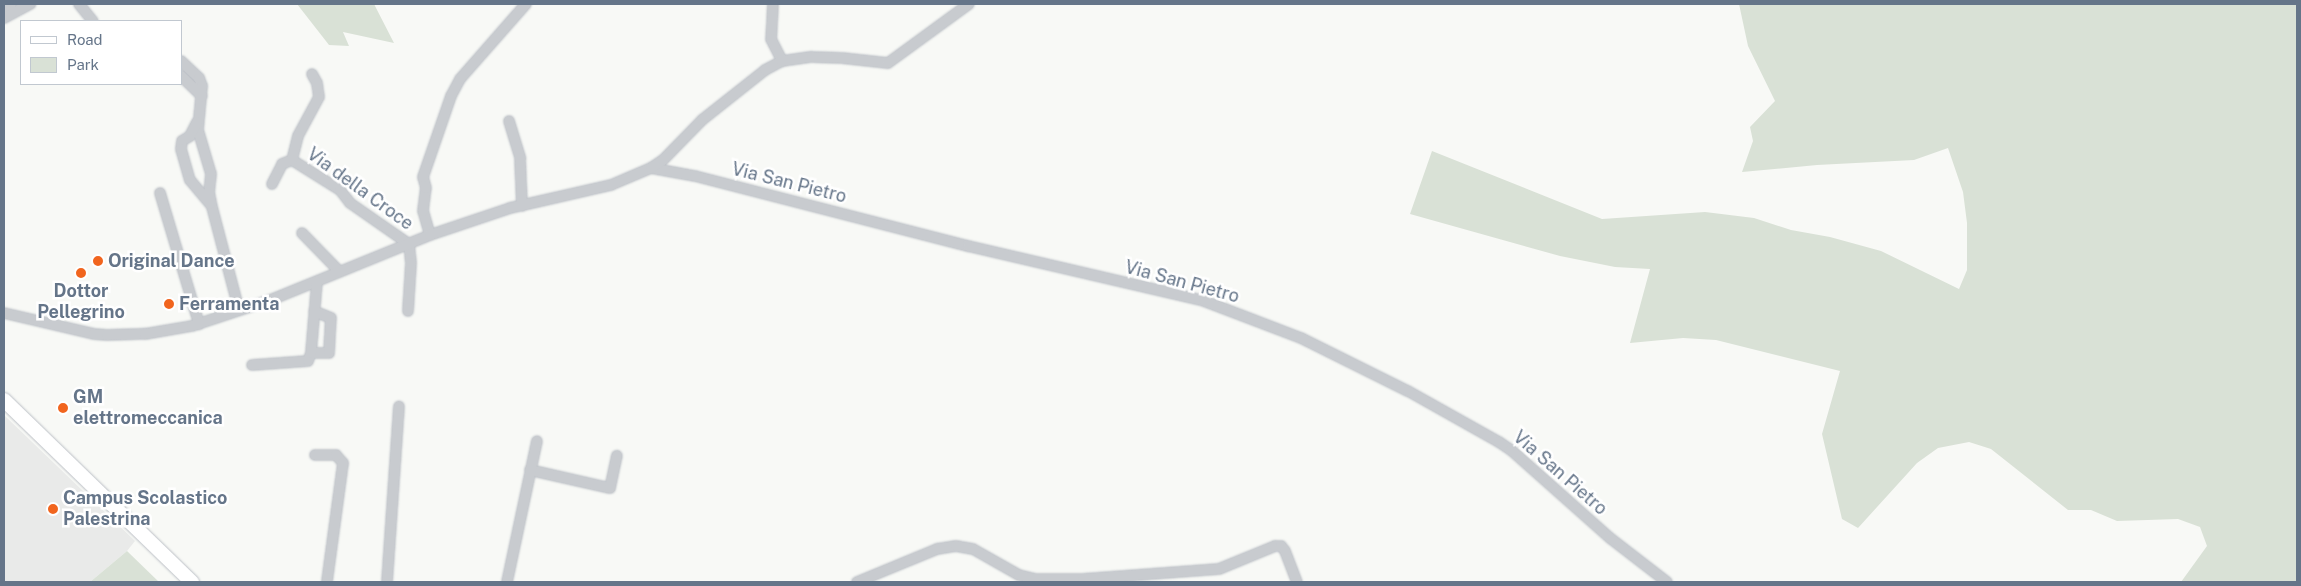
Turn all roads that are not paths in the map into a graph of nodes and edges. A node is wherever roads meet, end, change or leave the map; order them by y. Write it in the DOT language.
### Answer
graph roads {
  1 [pos="11,4"];
  2 [pos="30,4"];
  3 [pos="80,4"];
  4 [pos="526,4"];
  5 [pos="774,4"];
  6 [pos="969,4"];
  7 [pos="4,8"];
  8 [pos="4,18"];
  9 [pos="92,20"];
  10 [pos="782,61"];
  11 [pos="182,62"];
  12 [pos="312,74"];
  13 [pos="182,77"];
  14 [pos="202,96"];
  15 [pos="199,118"];
  16 [pos="509,121"];
  17 [pos="292,160"];
  18 [pos="651,168"];
  19 [pos="272,184"];
  20 [pos="160,193"];
  21 [pos="522,206"];
  22 [pos="212,207"];
  23 [pos="302,233"];
  24 [pos="430,235"];
  25 [pos="409,244"];
  26 [pos="340,272"];
  27 [pos="317,282"];
  28 [pos="239,310"];
  29 [pos="314,311"];
  30 [pos="408,311"];
  31 [pos="4,313"];
  32 [pos="199,324"];
  33 [pos="311,353"];
  34 [pos="252,365"];
  35 [pos="4,400"];
  36 [pos="400,406"];
  37 [pos="537,441"];
  38 [pos="315,455"];
  39 [pos="617,456"];
  40 [pos="530,470"];
  41 [pos="192,582"];
  42 [pos="326,582"];
  43 [pos="387,582"];
  44 [pos="507,582"];
  45 [pos="857,582"];
  46 [pos="1297,582"];
  47 [pos="1667,582"];
  1 -- 7 [label="street"];
  2 -- 8 [label="street"];
  3 -- 9 [label="street"];
  4 -- 24 [label="street, Via della Croce"];
  5 -- 10 [label="street"];
  6 -- 10 [label="street"];
  10 -- 18 [label="street, Via della Croce"];
  11 -- 14 [label="street"];
  12 -- 17 [label="street, Via della Croce"];
  13 -- 14 [label="street"];
  14 -- 15 [label="street"];
  15 -- 22 [label="street"];
  15 -- 22 [label="street"];
  16 -- 21 [label="street"];
  17 -- 19 [label="street, Via della Croce"];
  17 -- 25 [label="street, Via della Croce"];
  18 -- 21 [label="street, Via della Croce"];
  18 -- 47 [label="street, Via San Pietro"];
  20 -- 32 [label="street"];
  21 -- 24 [label="street, Via della Croce"];
  22 -- 28 [label="street"];
  23 -- 26 [label="street"];
  24 -- 25 [label="street, Via della Croce"];
  25 -- 26 [label="street, Via della Croce"];
  25 -- 30 [label="street, Via della Croce"];
  26 -- 27 [label="street, Via della Croce"];
  27 -- 28 [label="street, Via della Croce"];
  27 -- 29 [label="street"];
  28 -- 32 [label="street, Via della Croce"];
  29 -- 33 [label="street"];
  29 -- 33 [label="street"];
  31 -- 32 [label="street, Via della Croce"];
  33 -- 34 [label="street"];
  35 -- 41 [label="street"];
  36 -- 43 [label="street"];
  37 -- 40 [label="street"];
  38 -- 42 [label="street"];
  39 -- 40 [label="street"];
  40 -- 44 [label="street"];
  45 -- 46 [label="street"];
}
